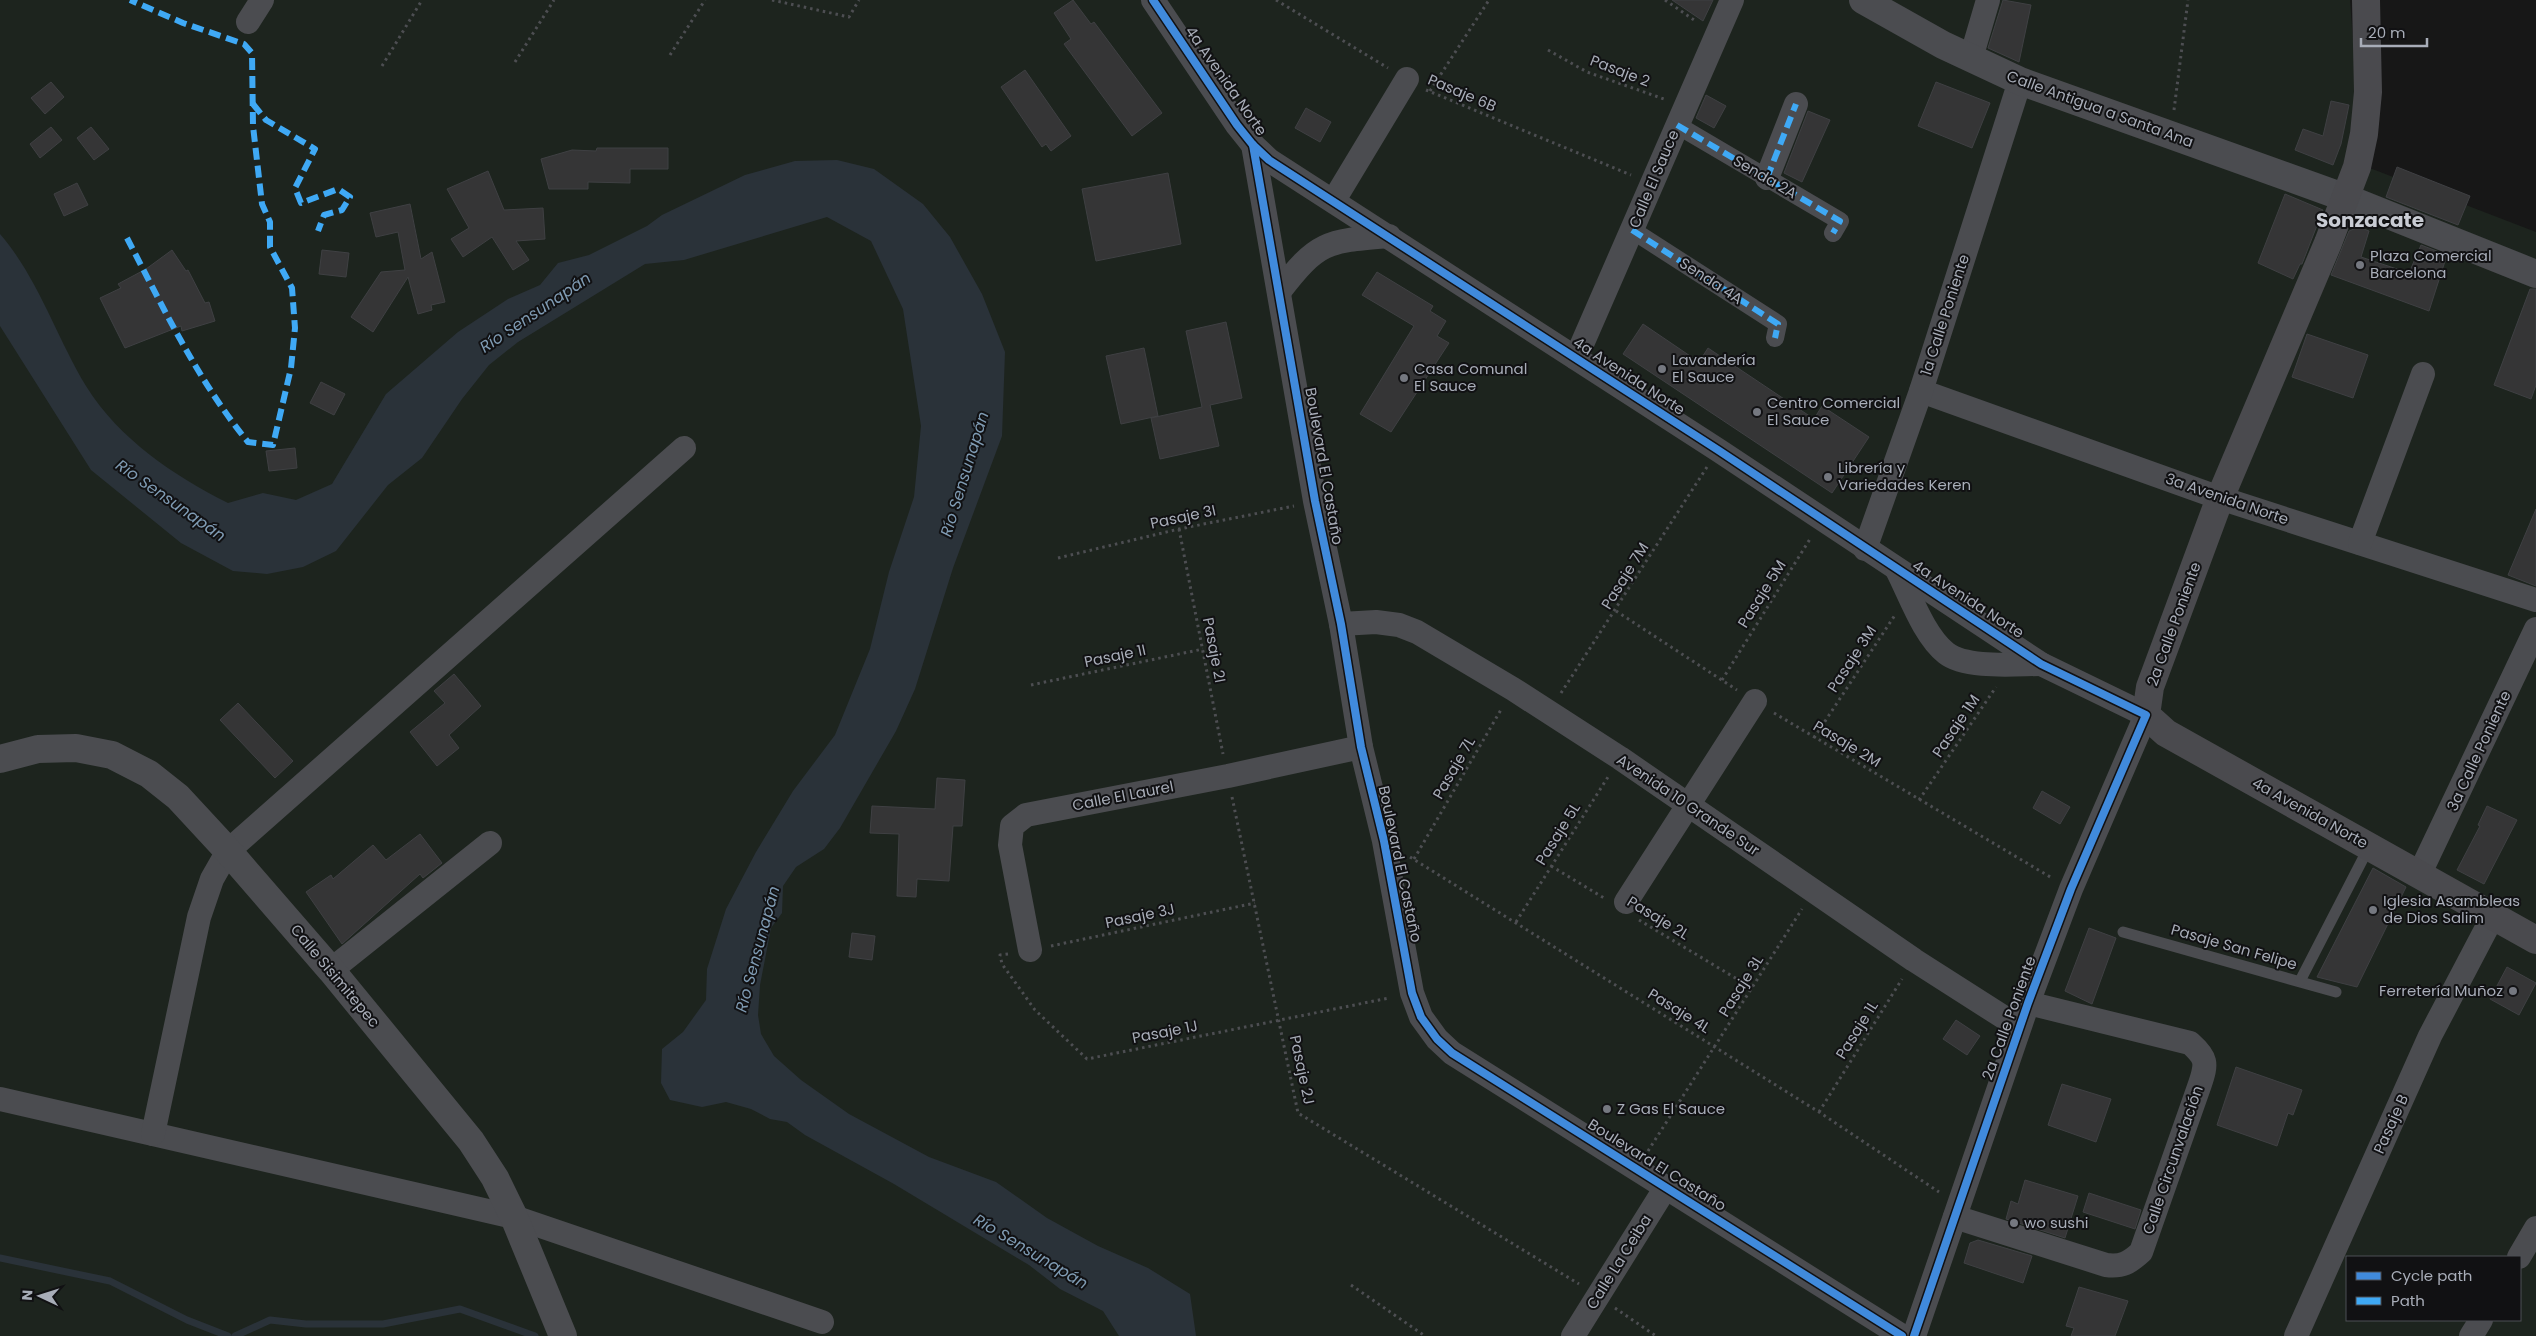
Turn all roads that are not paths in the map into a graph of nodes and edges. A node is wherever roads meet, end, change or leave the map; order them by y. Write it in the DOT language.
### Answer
graph roads {
  1 [pos="262,0"];
  2 [pos="1153,0"];
  3 [pos="1732,0"];
  4 [pos="1863,0"];
  5 [pos="1988,0"];
  6 [pos="2366,0"];
  7 [pos="248,22"];
  8 [pos="1971,58"];
  9 [pos="1407,80"];
  10 [pos="2020,81"];
  11 [pos="1796,104"];
  12 [pos="1681,116"];
  13 [pos="1253,145"];
  14 [pos="1767,178"];
  15 [pos="2346,198"];
  16 [pos="1334,200"];
  17 [pos="1632,230"];
  18 [pos="1833,233"];
  19 [pos="1390,236"];
  20 [pos="2536,274"];
  21 [pos="1279,292"];
  22 [pos="1775,338"];
  23 [pos="1576,358"];
  24 [pos="2424,374"];
  25 [pos="1921,391"];
  26 [pos="684,448"];
  27 [pos="2220,498"];
  28 [pos="2360,543"];
  29 [pos="1865,549"];
  30 [pos="1896,569"];
  31 [pos="2536,600"];
  32 [pos="1341,624"];
  33 [pos="2536,629"];
  34 [pos="2041,664"];
  35 [pos="1755,701"];
  36 [pos="2146,715"];
  37 [pos="1361,747"];
  38 [pos="0,759"];
  39 [pos="1689,805"];
  40 [pos="490,843"];
  41 [pos="2370,846"];
  42 [pos="228,850"];
  43 [pos="2420,873"];
  44 [pos="1624,907"];
  45 [pos="2493,916"];
  46 [pos="2123,932"];
  47 [pos="2536,940"];
  48 [pos="1030,950"];
  49 [pos="331,970"];
  50 [pos="2300,981"];
  51 [pos="2336,992"];
  52 [pos="2028,1004"];
  53 [pos="2019,1027"];
  54 [pos="0,1099"];
  55 [pos="153,1134"];
  56 [pos="1666,1187"];
  57 [pos="1957,1211"];
  58 [pos="514,1217"];
  59 [pos="2536,1228"];
  60 [pos="2519,1256"];
  61 [pos="2480,1321"];
  62 [pos="822,1322"];
  63 [pos="563,1336"];
  64 [pos="1573,1336"];
  65 [pos="1902,1336"];
  66 [pos="1914,1336"];
  67 [pos="2296,1336"];
  68 [pos="2471,1336"];
  1 -- 7 [label="street"];
  2 -- 13 [label="street, 4a Avenida Norte"];
  3 -- 12 [label="street, Calle El Sauce"];
  4 -- 8 [label="street, Calle Antigua a Santa Ana"];
  5 -- 8 [label="street"];
  6 -- 15 [label="main road, 2a Calle Poniente"];
  8 -- 10 [label="street, Calle Antigua a Santa Ana"];
  9 -- 16 [label="street"];
  10 -- 15 [label="street, Calle Antigua a Santa Ana"];
  10 -- 25 [label="street, 1a Calle Poniente"];
  11 -- 14 [label="street"];
  12 -- 14 [label="street, Senda 2A"];
  12 -- 17 [label="street, Calle El Sauce"];
  13 -- 16 [label="street, 4a Avenida Norte"];
  13 -- 21 [label="street, Boulevard El Castaño"];
  14 -- 18 [label="street, Senda 2A"];
  15 -- 20 [label="street, Calle Antigua a Santa Ana"];
  15 -- 27 [label="main road, 2a Calle Poniente"];
  16 -- 19 [label="street, 4a Avenida Norte"];
  17 -- 22 [label="street, Senda 4A"];
  17 -- 23 [label="street, Calle El Sauce"];
  19 -- 21 [label="street"];
  19 -- 23 [label="street, 4a Avenida Norte"];
  21 -- 32 [label="street, Boulevard El Castaño"];
  23 -- 29 [label="street, 4a Avenida Norte"];
  24 -- 28 [label="street"];
  25 -- 27 [label="street, 3a Avenida Norte"];
  25 -- 29 [label="street, 1a Calle Poniente"];
  26 -- 42 [label="street"];
  27 -- 28 [label="street, 3a Avenida Norte"];
  27 -- 36 [label="main road, 2a Calle Poniente"];
  28 -- 31 [label="street, 3a Avenida Norte"];
  29 -- 30 [label="street, 4a Avenida Norte"];
  30 -- 34 [label="street, 4a Avenida Norte"];
  30 -- 34 [label="street"];
  32 -- 37 [label="street, Boulevard El Castaño"];
  32 -- 39 [label="street, Avenida 10 Grande Sur"];
  33 -- 43 [label="street, 3a Calle Poniente"];
  34 -- 36 [label="street, 4a Avenida Norte"];
  35 -- 39 [label="street"];
  36 -- 41 [label="main road, 4a Avenida Norte"];
  36 -- 52 [label="street, 2a Calle Poniente"];
  37 -- 48 [label="street, Calle El Laurel"];
  37 -- 56 [label="street, Boulevard El Castaño"];
  38 -- 42 [label="street, Calle Sisimitepec"];
  39 -- 44 [label="street"];
  39 -- 53 [label="street, Avenida 10 Grande Sur"];
  40 -- 49 [label="street"];
  41 -- 43 [label="main road, 4a Avenida Norte"];
  41 -- 50 [label="lane"];
  42 -- 49 [label="street, Calle Sisimitepec"];
  42 -- 55 [label="street"];
  43 -- 45 [label="main road, 4a Avenida Norte"];
  45 -- 47 [label="main road, 4a Avenida Norte"];
  45 -- 67 [label="street, Pasaje B"];
  46 -- 50 [label="lane, Pasaje San Felipe"];
  49 -- 58 [label="street, Calle Sisimitepec"];
  50 -- 51 [label="lane, Pasaje San Felipe"];
  52 -- 53 [label="street, 2a Calle Poniente"];
  52 -- 57 [label="street, Calle Circunvalación"];
  53 -- 57 [label="street, 2a Calle Poniente"];
  54 -- 55 [label="street"];
  55 -- 58 [label="street"];
  56 -- 64 [label="street, Calle La Ceiba"];
  56 -- 65 [label="street, Boulevard El Castaño"];
  57 -- 66 [label="street, 2a Calle Poniente"];
  58 -- 62 [label="street"];
  58 -- 63 [label="street, Calle Sisimitepec"];
  59 -- 60 [label="street"];
  61 -- 68 [label="street"];
}
